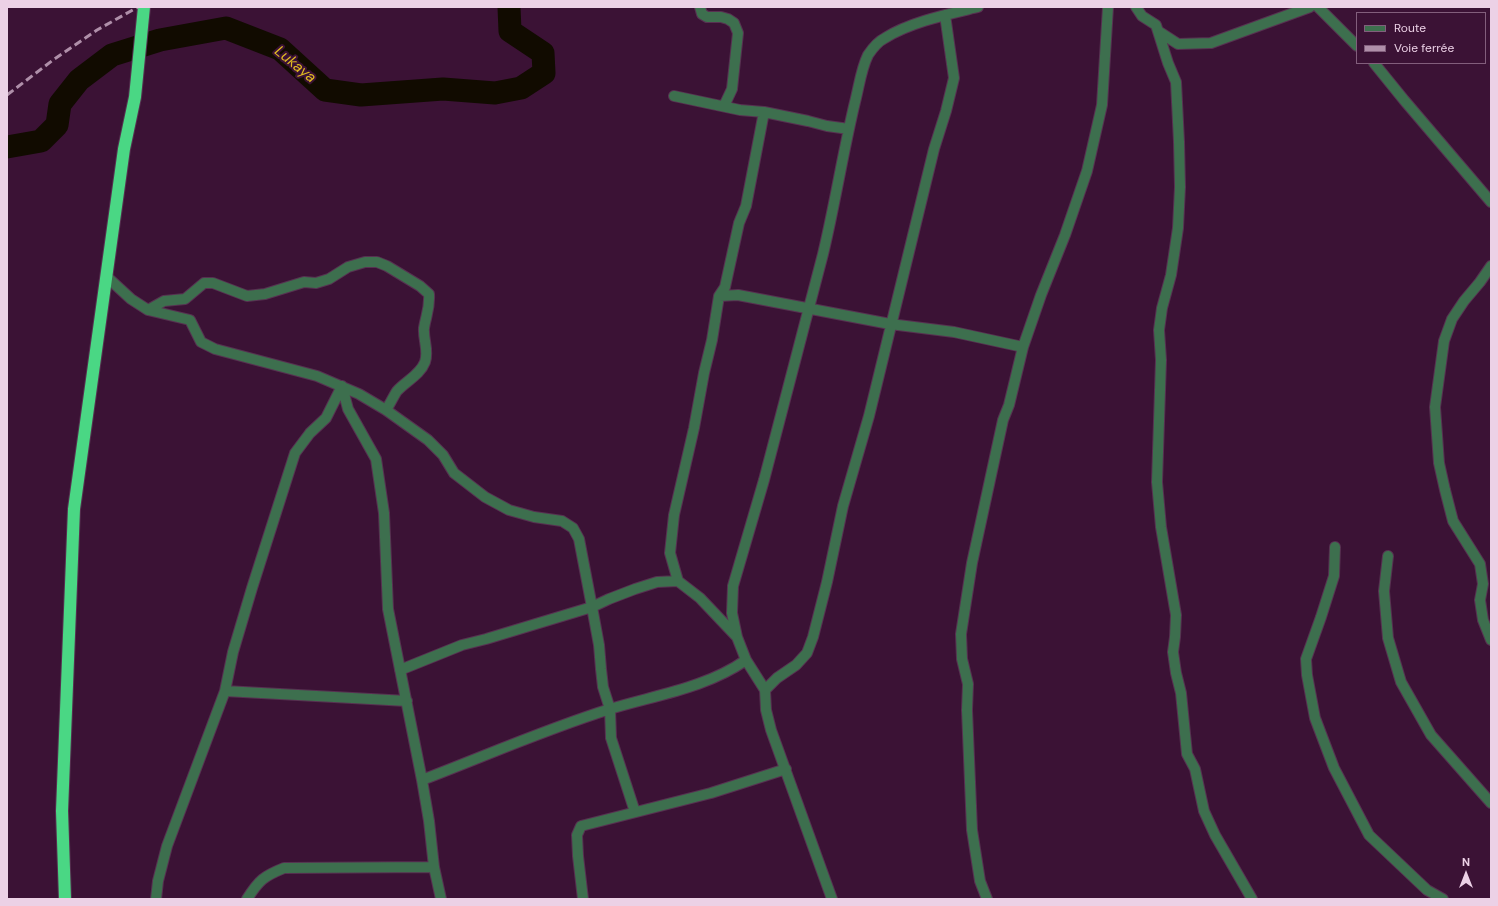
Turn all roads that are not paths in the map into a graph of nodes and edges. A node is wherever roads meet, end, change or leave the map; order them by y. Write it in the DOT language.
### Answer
graph roads {
  1 [pos="144,7"];
  2 [pos="700,7"];
  3 [pos="978,7"];
  4 [pos="1108,7"];
  5 [pos="1136,7"];
  6 [pos="1310,7"];
  7 [pos="1318,7"];
  8 [pos="945,15"];
  9 [pos="1158,31"];
  10 [pos="1356,45"];
  11 [pos="1375,64"];
  12 [pos="674,96"];
  13 [pos="724,106"];
  14 [pos="764,112"];
  15 [pos="849,129"];
  16 [pos="1491,202"];
  17 [pos="1491,266"];
  18 [pos="106,276"];
  19 [pos="719,296"];
  20 [pos="808,309"];
  21 [pos="148,310"];
  22 [pos="890,324"];
  23 [pos="1023,347"];
  24 [pos="342,386"];
  25 [pos="386,410"];
  26 [pos="1335,547"];
  27 [pos="1388,556"];
  28 [pos="1491,563"];
  29 [pos="1480,564"];
  30 [pos="678,581"];
  31 [pos="592,607"];
  32 [pos="737,637"];
  33 [pos="1491,640"];
  34 [pos="746,660"];
  35 [pos="400,670"];
  36 [pos="765,690"];
  37 [pos="225,691"];
  38 [pos="407,701"];
  39 [pos="610,709"];
  40 [pos="786,769"];
  41 [pos="422,780"];
  42 [pos="1491,803"];
  43 [pos="635,812"];
  44 [pos="434,867"];
  45 [pos="65,899"];
  46 [pos="156,899"];
  47 [pos="247,899"];
  48 [pos="441,899"];
  49 [pos="583,899"];
  50 [pos="832,899"];
  51 [pos="987,899"];
  52 [pos="1252,899"];
  53 [pos="1443,899"];
  1 -- 18 [label="highway"];
  2 -- 13 [label="street"];
  3 -- 8 [label="street"];
  4 -- 23 [label="street"];
  5 -- 9 [label="street"];
  6 -- 9 [label="street"];
  7 -- 10 [label="street"];
  8 -- 15 [label="street"];
  8 -- 22 [label="street"];
  9 -- 52 [label="street"];
  11 -- 16 [label="street"];
  12 -- 13 [label="street"];
  13 -- 14 [label="street"];
  14 -- 15 [label="street"];
  14 -- 19 [label="street"];
  15 -- 20 [label="street"];
  17 -- 29 [label="street"];
  18 -- 21 [label="street"];
  18 -- 45 [label="highway"];
  19 -- 20 [label="street"];
  19 -- 30 [label="street"];
  20 -- 22 [label="street"];
  20 -- 32 [label="street"];
  21 -- 24 [label="street"];
  21 -- 25 [label="street"];
  22 -- 23 [label="street"];
  22 -- 36 [label="street"];
  23 -- 51 [label="street"];
  24 -- 25 [label="street"];
  24 -- 35 [label="street"];
  24 -- 37 [label="street"];
  25 -- 31 [label="street"];
  26 -- 53 [label="street"];
  27 -- 42 [label="street"];
  28 -- 29 [label="street"];
  29 -- 33 [label="street"];
  30 -- 31 [label="street"];
  30 -- 32 [label="street"];
  31 -- 35 [label="street"];
  31 -- 39 [label="street"];
  32 -- 34 [label="street"];
  34 -- 36 [label="street"];
  34 -- 39 [label="street"];
  35 -- 38 [label="street"];
  36 -- 40 [label="street"];
  37 -- 38 [label="street"];
  37 -- 46 [label="street"];
  38 -- 41 [label="street"];
  39 -- 41 [label="street"];
  39 -- 43 [label="street"];
  40 -- 43 [label="street"];
  40 -- 50 [label="street"];
  41 -- 44 [label="street"];
  43 -- 49 [label="street"];
  44 -- 47 [label="street"];
  44 -- 48 [label="street"];
}
